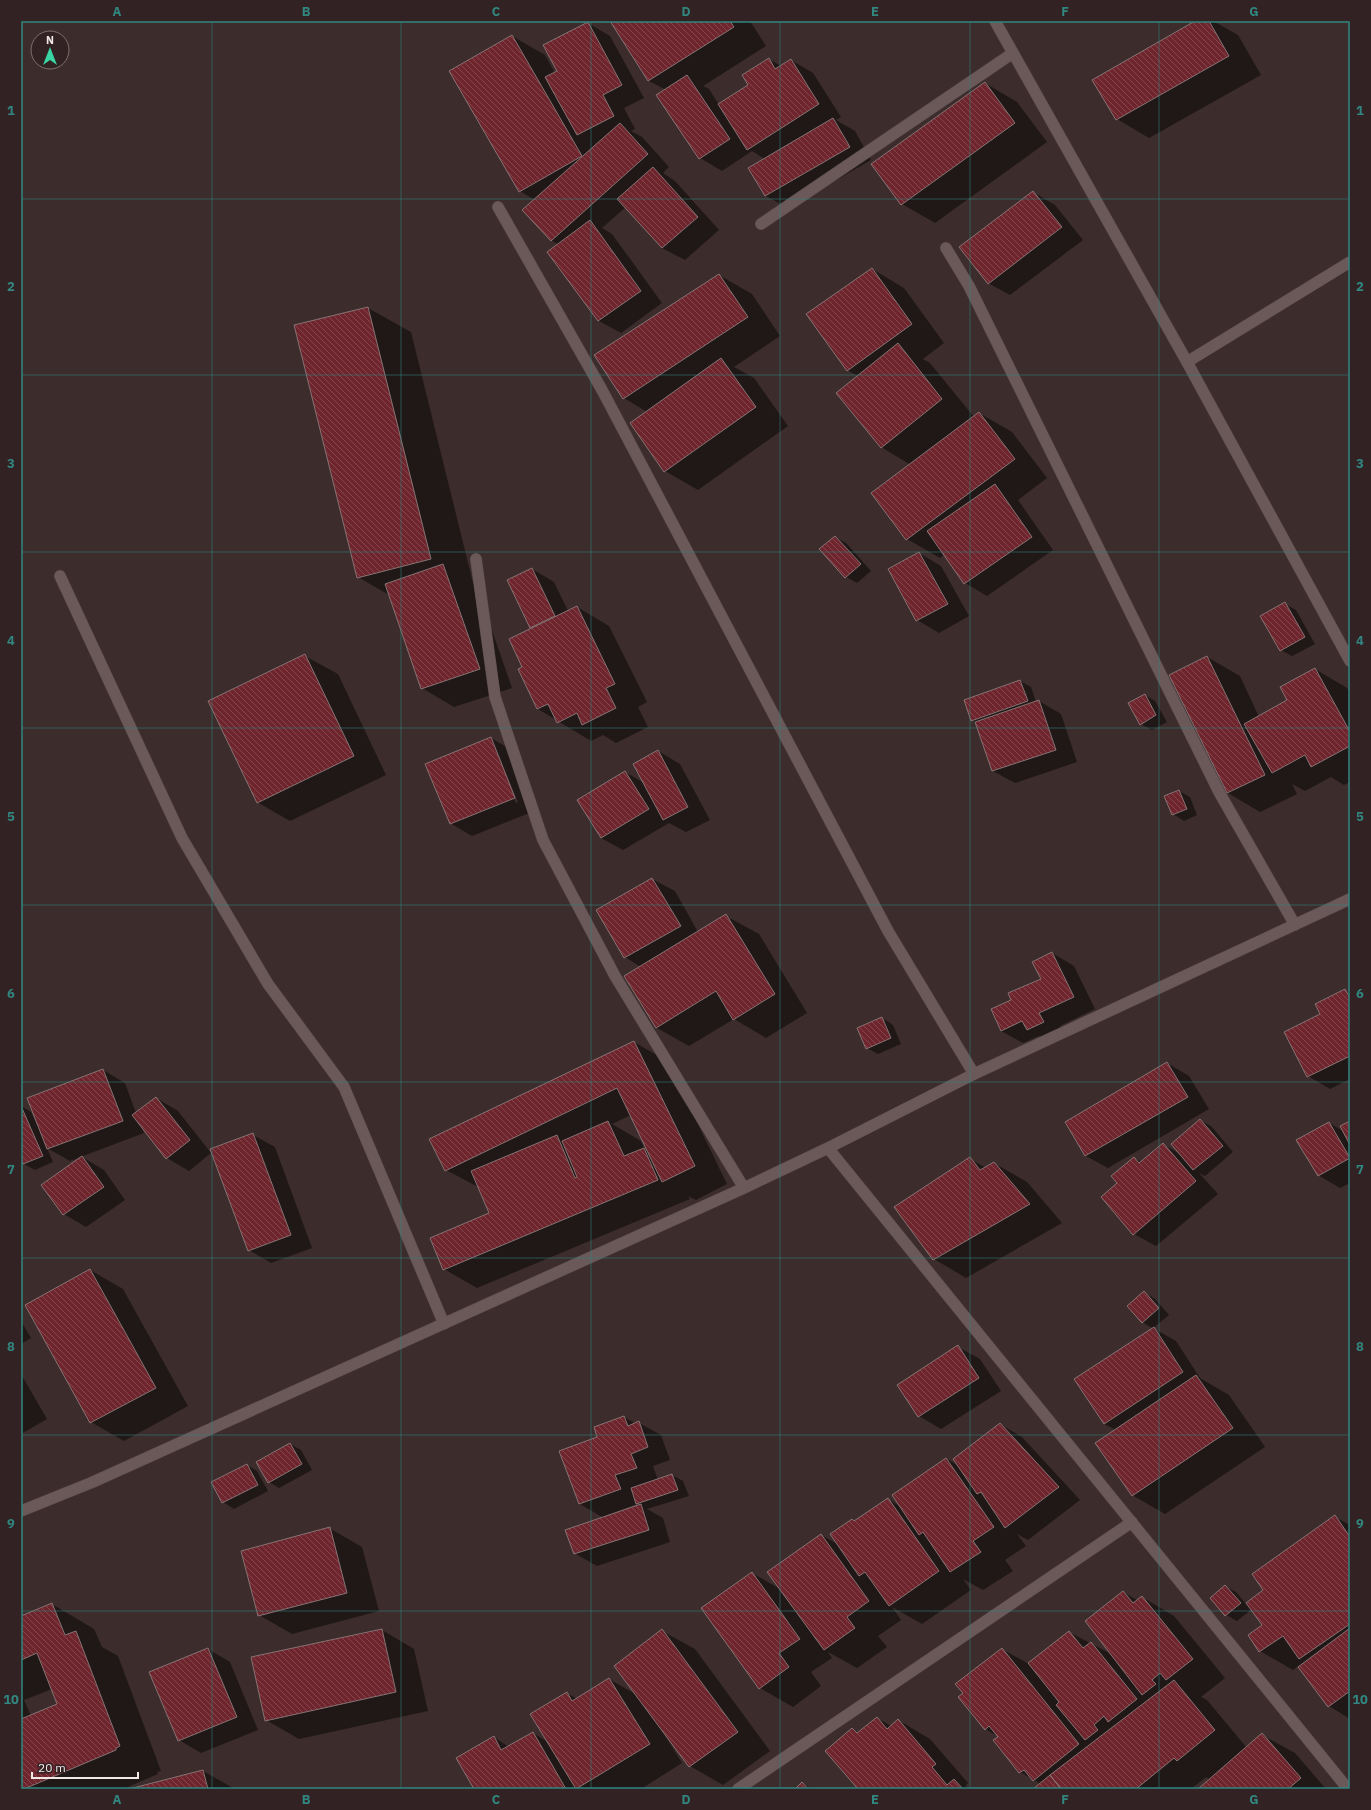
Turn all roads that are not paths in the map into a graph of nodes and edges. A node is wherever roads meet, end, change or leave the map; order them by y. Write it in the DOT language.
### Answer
graph roads {
  1 [pos="995,21"];
  2 [pos="1013,53"];
  3 [pos="498,207"];
  4 [pos="761,224"];
  5 [pos="946,248"];
  6 [pos="1350,262"];
  7 [pos="1187,362"];
  8 [pos="476,559"];
  9 [pos="60,576"];
  10 [pos="1350,660"];
  11 [pos="1350,899"];
  12 [pos="1295,925"];
  13 [pos="974,1074"];
  14 [pos="828,1148"];
  15 [pos="744,1188"];
  16 [pos="444,1324"];
  17 [pos="21,1510"];
  18 [pos="1132,1522"];
  19 [pos="738,1789"];
  20 [pos="1348,1789"];
  1 -- 2 [label="street"];
  2 -- 4 [label="street"];
  2 -- 7 [label="street"];
  3 -- 13 [label="street"];
  5 -- 12 [label="street"];
  6 -- 7 [label="street"];
  7 -- 10 [label="street"];
  8 -- 15 [label="street"];
  9 -- 16 [label="street"];
  11 -- 12 [label="street"];
  12 -- 13 [label="street"];
  13 -- 14 [label="street"];
  14 -- 15 [label="street"];
  14 -- 18 [label="street"];
  15 -- 16 [label="street"];
  16 -- 17 [label="street"];
  18 -- 19 [label="street"];
  18 -- 20 [label="street"];
}
